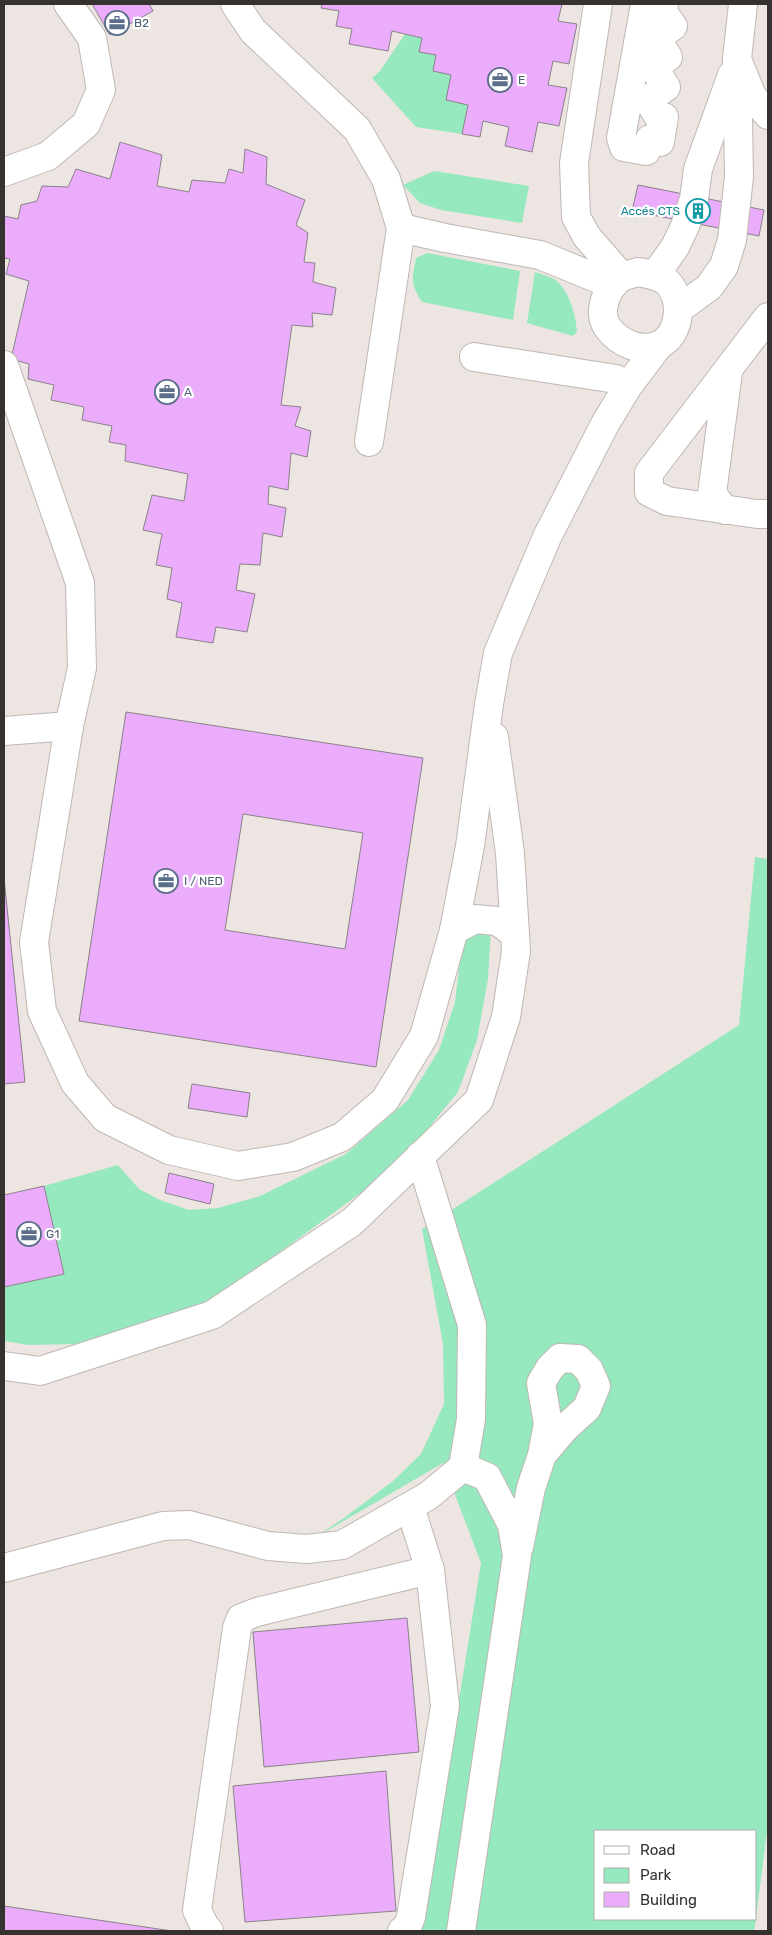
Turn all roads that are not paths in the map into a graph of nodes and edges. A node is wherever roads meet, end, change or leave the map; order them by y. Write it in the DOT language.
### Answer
graph roads {
  1 [pos="68,4"];
  2 [pos="235,4"];
  3 [pos="598,4"];
  4 [pos="645,4"];
  5 [pos="664,4"];
  6 [pos="744,4"];
  7 [pos="737,59"];
  8 [pos="768,115"];
  9 [pos="4,172"];
  10 [pos="401,228"];
  11 [pos="655,275"];
  12 [pos="617,281"];
  13 [pos="679,309"];
  14 [pos="768,317"];
  15 [pos="615,337"];
  16 [pos="659,345"];
  17 [pos="474,357"];
  18 [pos="4,365"];
  19 [pos="728,370"];
  20 [pos="616,379"];
  21 [pos="605,424"];
  22 [pos="369,442"];
  23 [pos="725,510"];
  24 [pos="768,514"];
  25 [pos="489,704"];
  26 [pos="69,726"];
  27 [pos="4,731"];
  28 [pos="454,930"];
  29 [pos="515,934"];
  30 [pos="420,1156"];
  31 [pos="4,1366"];
  32 [pos="542,1455"];
  33 [pos="463,1466"];
  34 [pos="410,1507"];
  35 [pos="517,1556"];
  36 [pos="4,1568"];
  37 [pos="430,1570"];
  38 [pos="209,1931"];
  39 [pos="402,1931"];
  40 [pos="461,1931"];
  1 -- 9 [label="street"];
  2 -- 10 [label="street"];
  3 -- 12 [label="street"];
  4 -- 5 [label="street"];
  6 -- 7 [label="street"];
  7 -- 8 [label="street"];
  7 -- 11 [label="street"];
  7 -- 13 [label="street"];
  10 -- 12 [label="street"];
  10 -- 22 [label="street"];
  11 -- 12 [label="street"];
  11 -- 13 [label="street"];
  12 -- 15 [label="street"];
  13 -- 16 [label="street"];
  14 -- 19 [label="street"];
  15 -- 16 [label="street"];
  15 -- 20 [label="street"];
  16 -- 21 [label="street"];
  17 -- 20 [label="street"];
  18 -- 26 [label="street"];
  19 -- 23 [label="street"];
  19 -- 23 [label="street"];
  20 -- 21 [label="street"];
  21 -- 25 [label="street"];
  23 -- 24 [label="street"];
  25 -- 28 [label="street"];
  25 -- 29 [label="street"];
  26 -- 27 [label="street"];
  26 -- 28 [label="street"];
  28 -- 29 [label="street"];
  29 -- 30 [label="street"];
  30 -- 31 [label="street"];
  30 -- 33 [label="street"];
  32 -- 35 [label="street"];
  33 -- 34 [label="street"];
  33 -- 35 [label="street"];
  34 -- 36 [label="street"];
  34 -- 37 [label="street"];
  35 -- 40 [label="street"];
  37 -- 38 [label="street"];
  37 -- 39 [label="street"];
}
